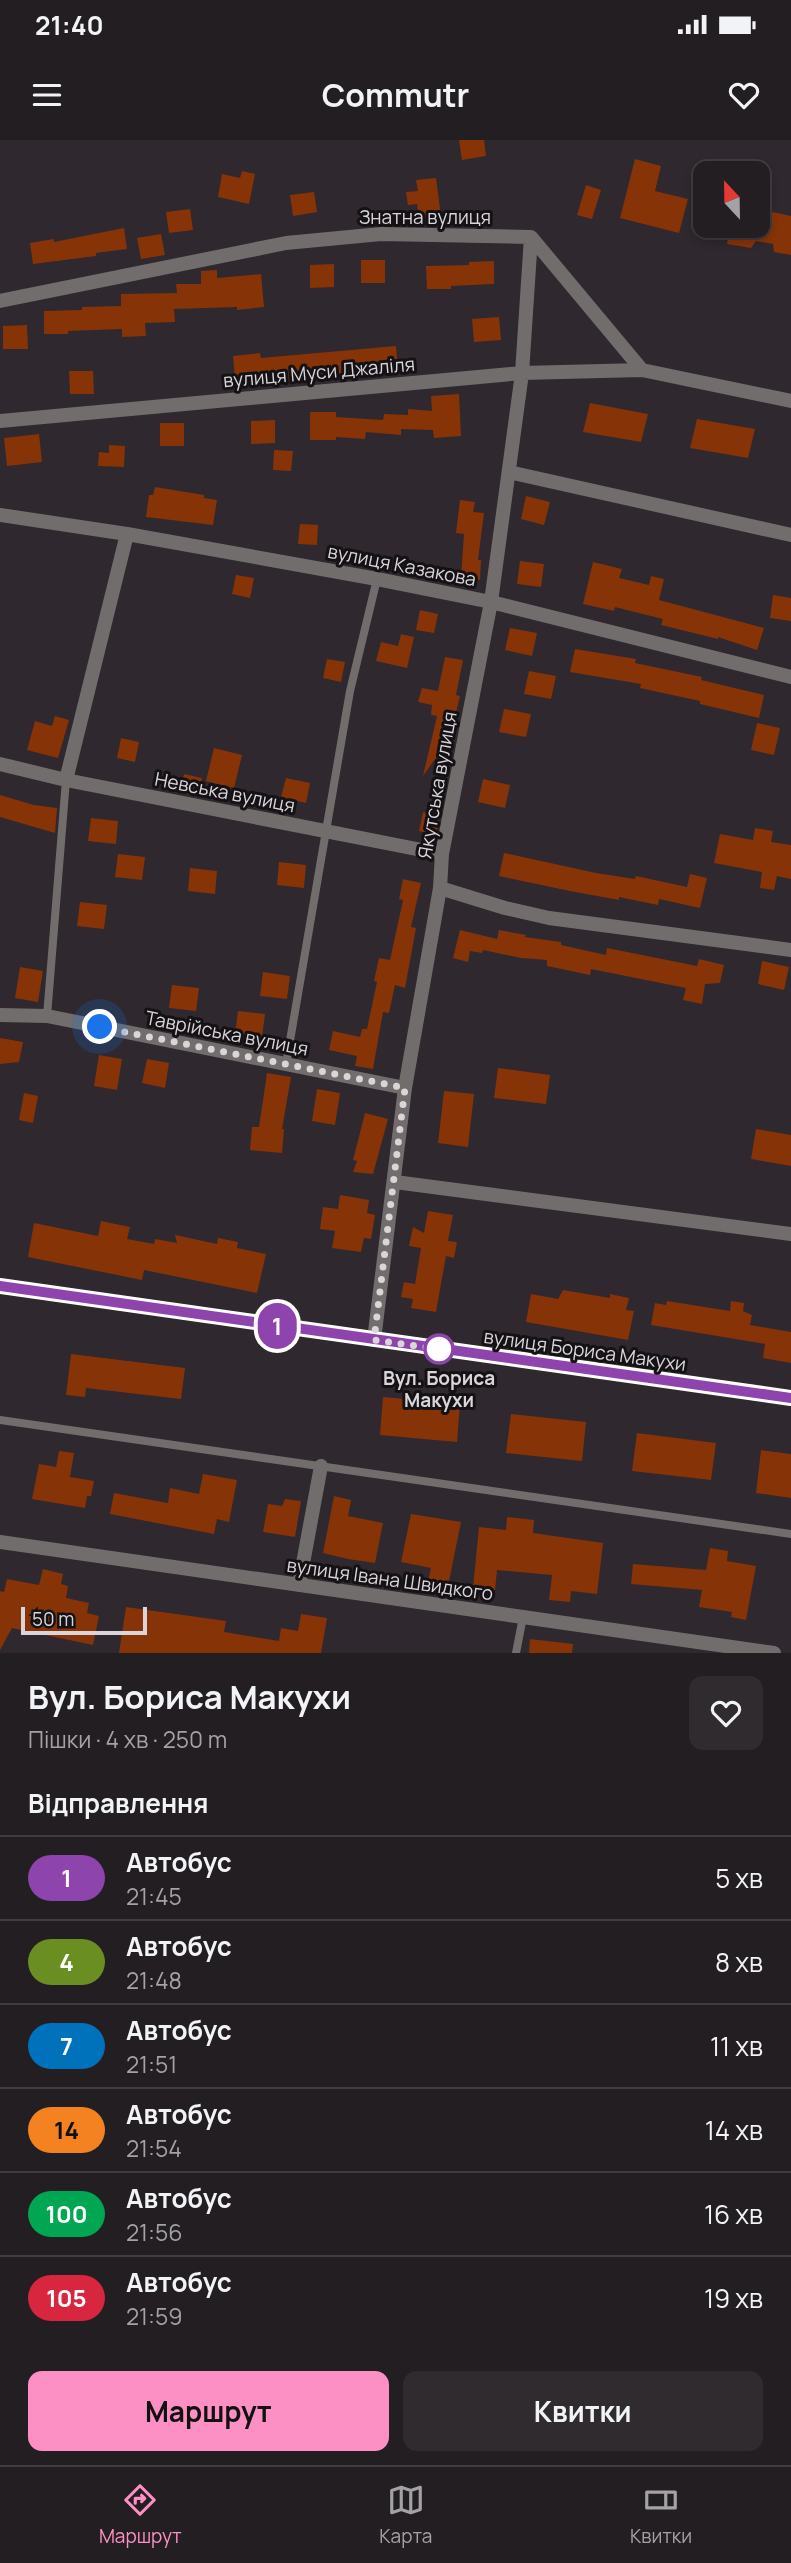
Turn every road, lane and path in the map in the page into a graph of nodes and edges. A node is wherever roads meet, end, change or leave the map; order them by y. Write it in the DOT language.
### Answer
graph roads {
  1 [pos="531,237"];
  2 [pos="0,301"];
  3 [pos="642,370"];
  4 [pos="523,373"];
  5 [pos="791,401"];
  6 [pos="0,421"];
  7 [pos="509,472"];
  8 [pos="0,515"];
  9 [pos="127,534"];
  10 [pos="791,535"];
  11 [pos="377,579"];
  12 [pos="491,602"];
  13 [pos="791,677"];
  14 [pos="0,764"];
  15 [pos="66,780"];
  16 [pos="327,832"];
  17 [pos="442,854"];
  18 [pos="440,888"];
  19 [pos="791,950"];
  20 [pos="0,1015"];
  21 [pos="47,1016"];
  22 [pos="286,1064"];
  23 [pos="405,1088"];
  24 [pos="395,1182"];
  25 [pos="791,1234"];
  26 [pos="0,1286"];
  27 [pos="374,1340"];
  28 [pos="791,1398"];
  29 [pos="0,1420"];
  30 [pos="321,1466"];
  31 [pos="791,1534"];
  32 [pos="0,1542"];
  33 [pos="299,1585"];
  34 [pos="523,1617"];
  35 [pos="516,1653"];
  36 [pos="774,1653"];
  1 -- 2 [label="street, Знатна вулиця"];
  1 -- 3 [label="street"];
  1 -- 4 [label="street, Якутська вулиця"];
  3 -- 4 [label="street, вулиця Муси Джаліля"];
  3 -- 5 [label="street"];
  4 -- 6 [label="street, вулиця Муси Джаліля"];
  4 -- 7 [label="street, Якутська вулиця"];
  7 -- 10 [label="street"];
  7 -- 12 [label="street, Якутська вулиця"];
  8 -- 9 [label="street, вулиця Казакова"];
  9 -- 11 [label="street, вулиця Казакова"];
  9 -- 15 [label="street"];
  11 -- 12 [label="street, вулиця Казакова"];
  11 -- 16 [label="lane"];
  12 -- 13 [label="street, вулиця Казакова"];
  12 -- 17 [label="street, Якутська вулиця"];
  14 -- 15 [label="street, Невська вулиця"];
  15 -- 16 [label="street, Невська вулиця"];
  15 -- 21 [label="lane"];
  16 -- 17 [label="street, Невська вулиця"];
  16 -- 22 [label="lane"];
  17 -- 18 [label="street, Якутська вулиця"];
  18 -- 19 [label="street"];
  18 -- 23 [label="street, Якутська вулиця"];
  20 -- 21 [label="street, Таврійська вулиця"];
  21 -- 22 [label="street, Таврійська вулиця"];
  22 -- 23 [label="street, Таврійська вулиця"];
  23 -- 24 [label="street, Якутська вулиця"];
  24 -- 25 [label="street"];
  24 -- 27 [label="street, Якутська вулиця"];
  26 -- 27 [label="main road, вулиця Бориса Макухи"];
  27 -- 28 [label="main road, вулиця Бориса Макухи"];
  29 -- 30 [label="lane"];
  30 -- 31 [label="lane"];
  30 -- 33 [label="street"];
  32 -- 33 [label="street, вулиця Івана Швидкого"];
  33 -- 34 [label="street, вулиця Івана Швидкого"];
  34 -- 35 [label="lane"];
  34 -- 36 [label="street, вулиця Івана Швидкого"];
}
